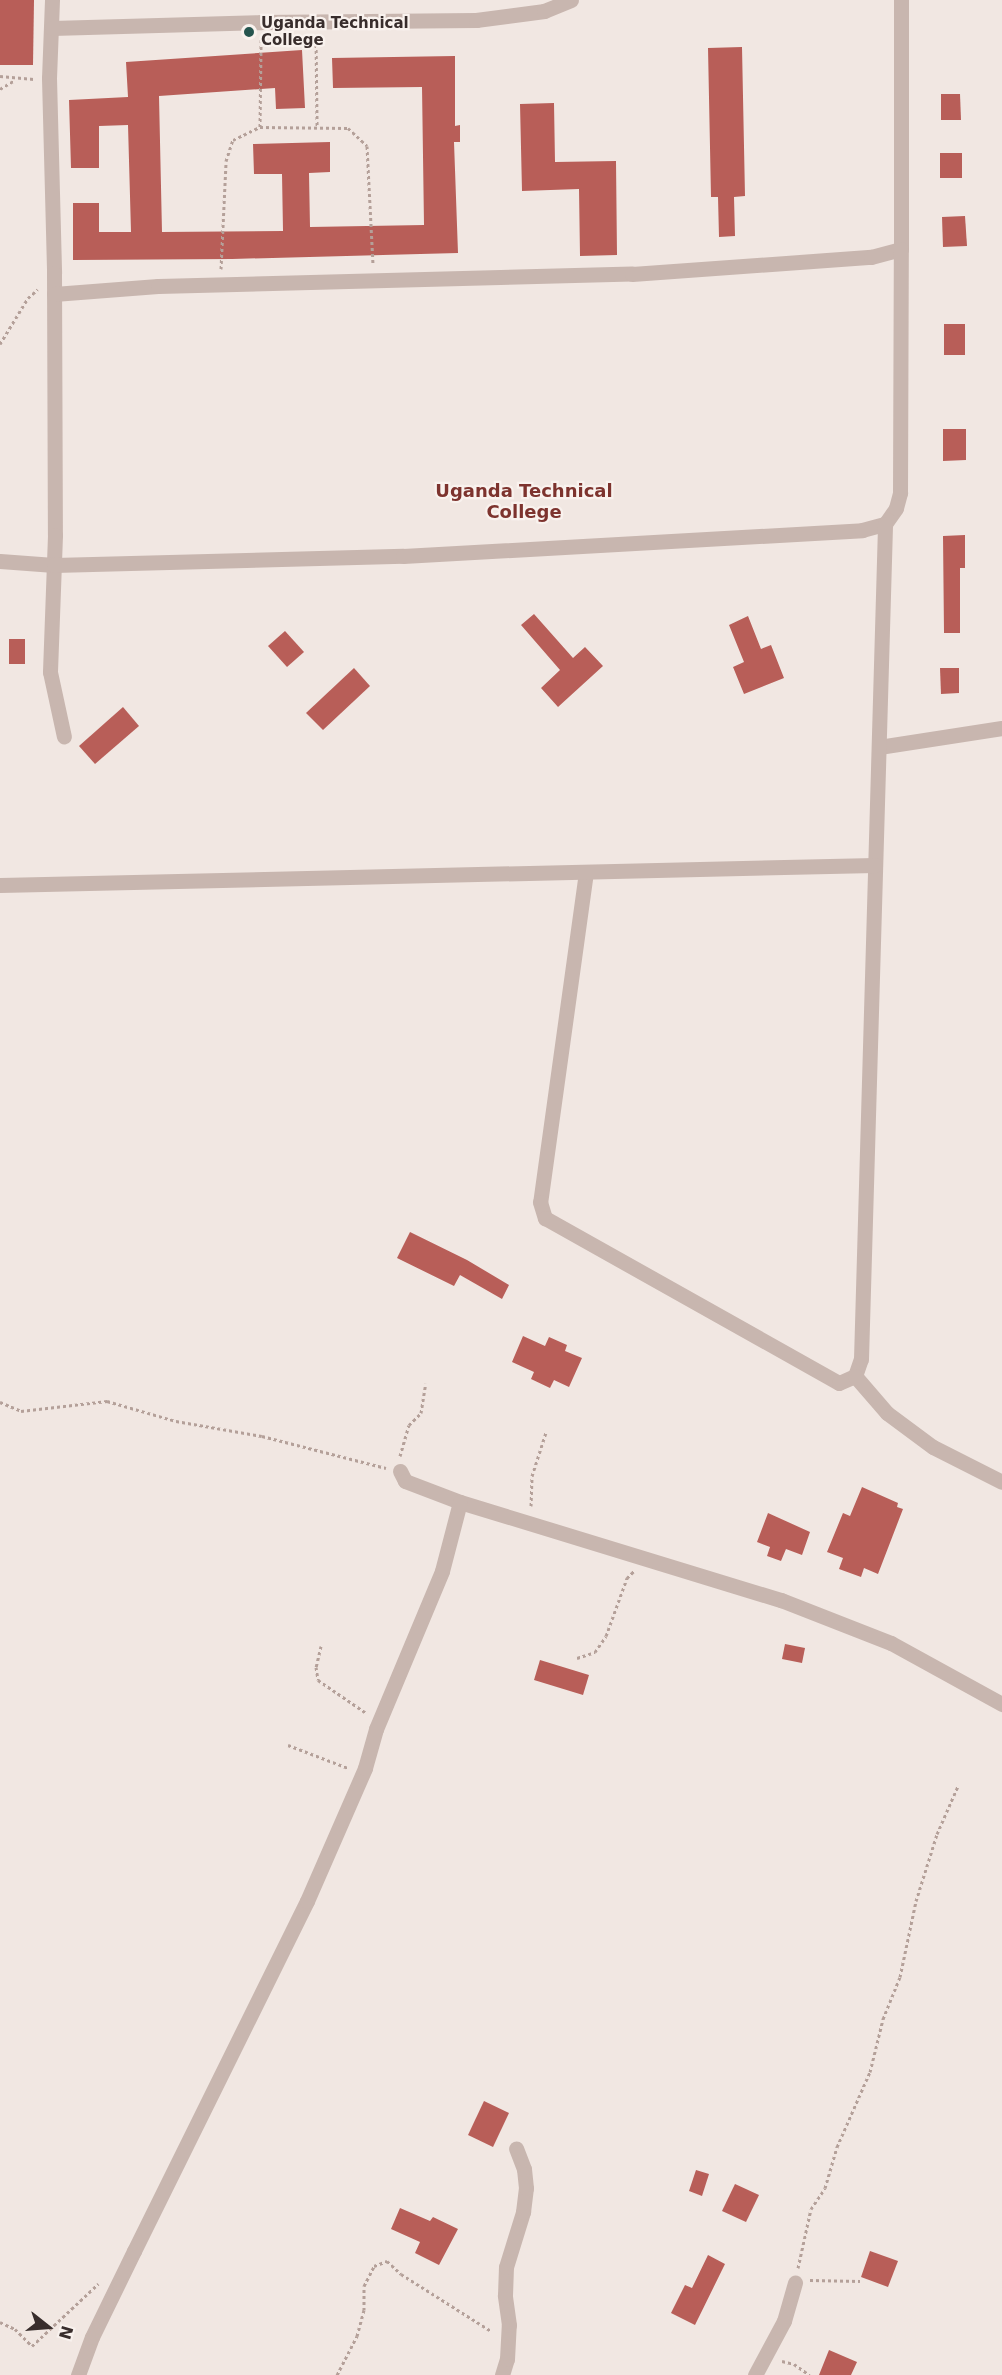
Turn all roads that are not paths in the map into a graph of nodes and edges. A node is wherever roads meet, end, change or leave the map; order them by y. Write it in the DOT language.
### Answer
graph roads {
  1 [pos="52,0"];
  2 [pos="572,0"];
  3 [pos="902,0"];
  4 [pos="52,28"];
  5 [pos="901,249"];
  6 [pos="54,294"];
  7 [pos="885,524"];
  8 [pos="0,561"];
  9 [pos="54,565"];
  10 [pos="1002,728"];
  11 [pos="64,737"];
  12 [pos="879,747"];
  13 [pos="875,865"];
  14 [pos="586,872"];
  15 [pos="0,885"];
  16 [pos="855,1376"];
  17 [pos="400,1472"];
  18 [pos="1002,1482"];
  19 [pos="460,1502"];
  20 [pos="1002,1704"];
  21 [pos="516,2148"];
  22 [pos="795,2283"];
  23 [pos="78,2375"];
  24 [pos="502,2375"];
  25 [pos="755,2375"];
  1 -- 4 [label="street"];
  2 -- 4 [label="street"];
  3 -- 5 [label="street"];
  4 -- 6 [label="street"];
  5 -- 6 [label="street"];
  5 -- 7 [label="street"];
  6 -- 9 [label="street"];
  7 -- 9 [label="street"];
  7 -- 12 [label="street"];
  8 -- 9 [label="street"];
  9 -- 11 [label="street"];
  10 -- 12 [label="street"];
  12 -- 13 [label="street"];
  13 -- 14 [label="street"];
  13 -- 16 [label="street"];
  14 -- 15 [label="street"];
  14 -- 16 [label="street"];
  16 -- 18 [label="street"];
  17 -- 19 [label="street"];
  19 -- 20 [label="street"];
  19 -- 23 [label="street"];
  21 -- 24 [label="street"];
  22 -- 25 [label="street"];
}
